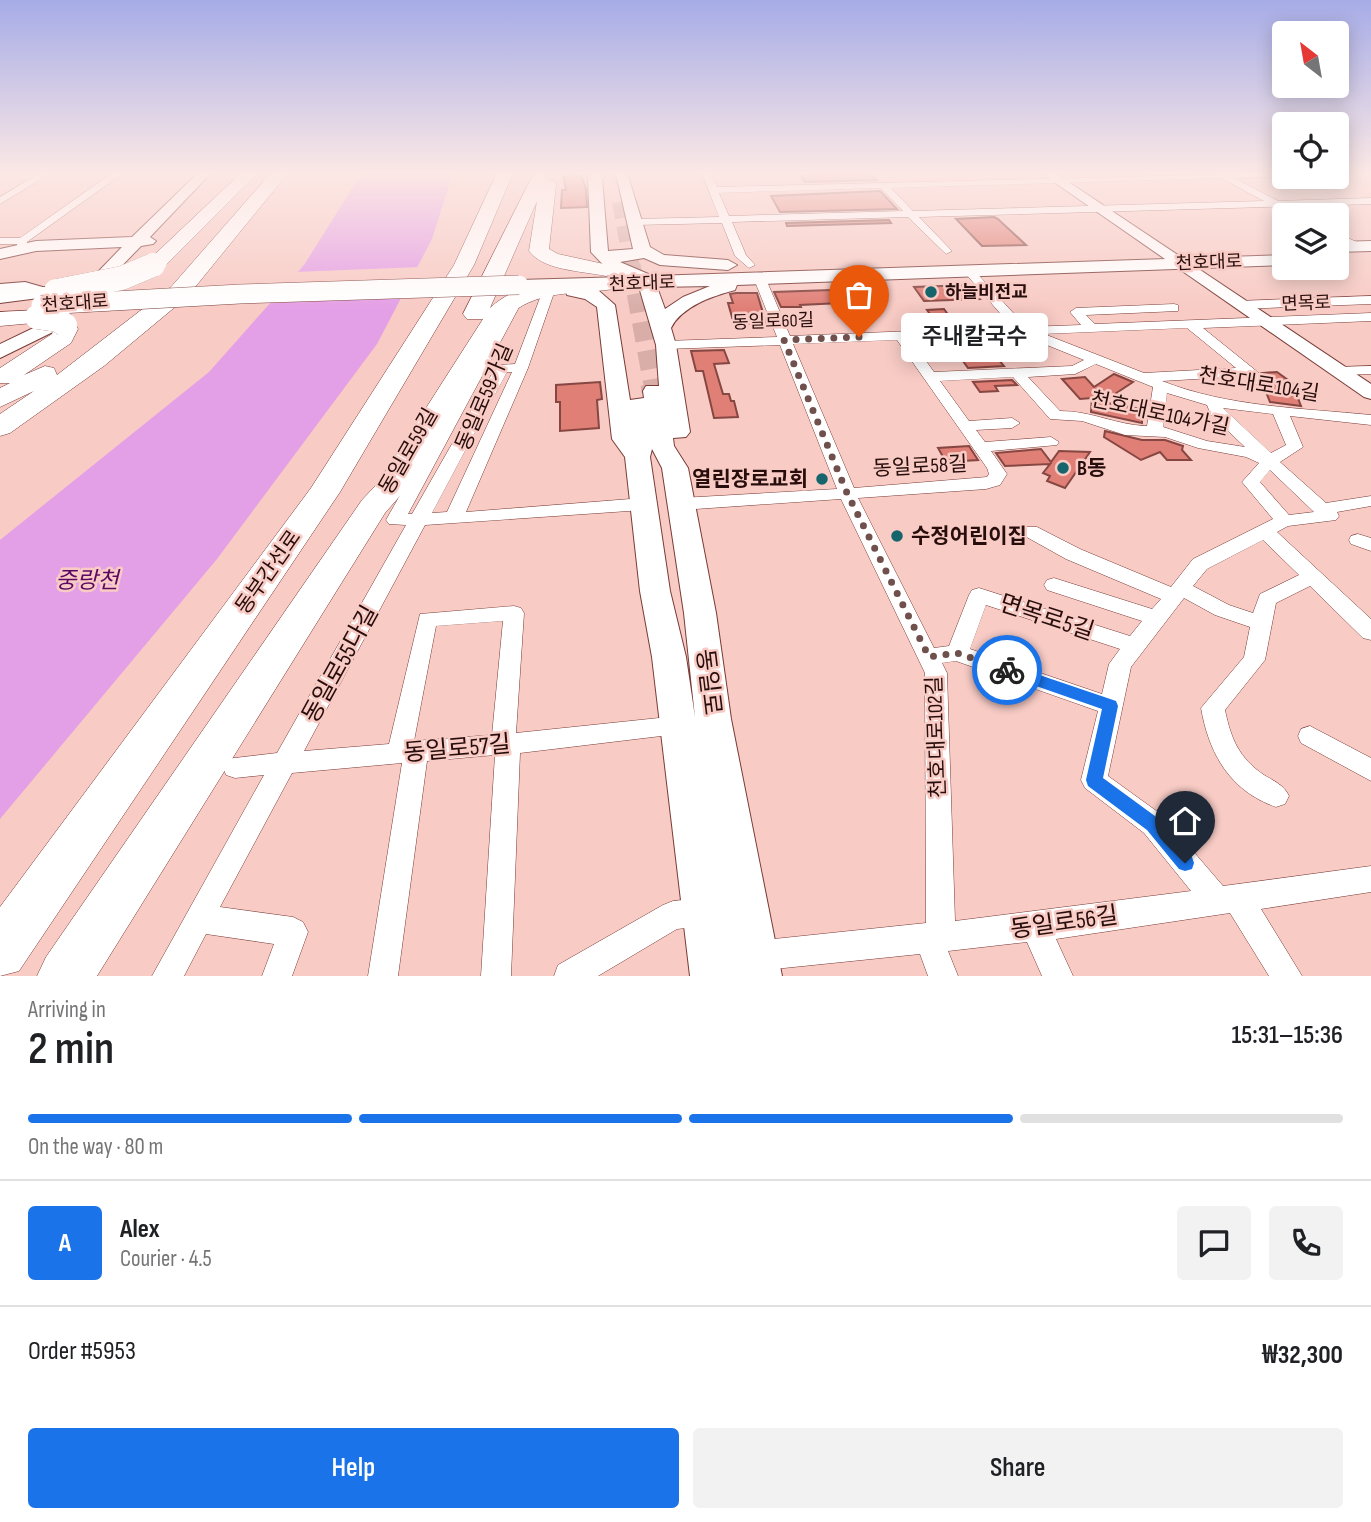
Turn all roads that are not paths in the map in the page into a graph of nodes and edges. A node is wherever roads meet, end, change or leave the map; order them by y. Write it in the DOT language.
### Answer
graph roads {
  1 [pos="56,219"];
  2 [pos="159,219"];
  3 [pos="166,219"];
  4 [pos="203,219"];
  5 [pos="217,219"];
  6 [pos="241,219"];
  7 [pos="485,219"];
  8 [pos="533,219"];
  9 [pos="544,219"];
  10 [pos="600,219"];
  11 [pos="634,219"];
  12 [pos="726,219"];
  13 [pos="915,219"];
  14 [pos="1115,219"];
  15 [pos="635,222"];
  16 [pos="154,224"];
  17 [pos="0,241"];
  18 [pos="143,241"];
  19 [pos="105,242"];
  20 [pos="1349,242"];
  21 [pos="22,244"];
  22 [pos="642,250"];
  23 [pos="1272,250"];
  24 [pos="1366,250"];
  25 [pos="946,251"];
  26 [pos="0,252"];
  27 [pos="1349,255"];
  28 [pos="1172,258"];
  29 [pos="1272,260"];
  30 [pos="728,265"];
  31 [pos="969,271"];
  32 [pos="755,272"];
  33 [pos="109,275"];
  34 [pos="608,276"];
  35 [pos="671,282"];
  36 [pos="520,284"];
  37 [pos="0,289"];
  38 [pos="650,291"];
  39 [pos="0,297"];
  40 [pos="1371,300"];
  41 [pos="1240,305"];
  42 [pos="1174,308"];
  43 [pos="0,310"];
  44 [pos="47,312"];
  45 [pos="1371,317"];
  46 [pos="0,319"];
  47 [pos="1264,321"];
  48 [pos="1190,324"];
  49 [pos="1091,328"];
  50 [pos="1022,330"];
  51 [pos="900,335"];
  52 [pos="664,336"];
  53 [pos="784,340"];
  54 [pos="7,348"];
  55 [pos="1096,359"];
  56 [pos="521,368"];
  57 [pos="1371,370"];
  58 [pos="1339,371"];
  59 [pos="1017,373"];
  60 [pos="929,377"];
  61 [pos="1143,378"];
  62 [pos="0,379"];
  63 [pos="1161,385"];
  64 [pos="1371,393"];
  65 [pos="0,399"];
  66 [pos="1214,402"];
  67 [pos="1280,412"];
  68 [pos="1371,419"];
  69 [pos="1012,423"];
  70 [pos="965,426"];
  71 [pos="0,427"];
  72 [pos="1154,431"];
  73 [pos="1051,442"];
  74 [pos="980,447"];
  75 [pos="636,457"];
  76 [pos="1269,461"];
  77 [pos="675,468"];
  78 [pos="324,492"];
  79 [pos="847,493"];
  80 [pos="1371,501"];
  81 [pos="643,504"];
  82 [pos="681,504"];
  83 [pos="1326,512"];
  84 [pos="454,518"];
  85 [pos="420,520"];
  86 [pos="1274,526"];
  87 [pos="1030,531"];
  88 [pos="1312,576"];
  89 [pos="1054,585"];
  90 [pos="1177,592"];
  91 [pos="1156,618"];
  92 [pos="1261,624"];
  93 [pos="1371,632"];
  94 [pos="1133,645"];
  95 [pos="957,653"];
  96 [pos="929,657"];
  97 [pos="1111,706"];
  98 [pos="678,726"];
  99 [pos="1310,736"];
  100 [pos="505,744"];
  101 [pos="408,752"];
  102 [pos="285,764"];
  103 [pos="235,767"];
  104 [pos="1371,770"];
  105 [pos="1276,796"];
  106 [pos="1371,879"];
  107 [pos="1227,900"];
  108 [pos="705,912"];
  109 [pos="199,919"];
  110 [pos="1035,927"];
  111 [pos="935,938"];
  112 [pos="0,952"];
  113 [pos="757,966"];
  114 [pos="65,976"];
  115 [pos="167,976"];
  116 [pos="278,976"];
  117 [pos="383,976"];
  118 [pos="496,976"];
  119 [pos="569,976"];
  120 [pos="713,976"];
  121 [pos="943,976"];
  122 [pos="1058,976"];
  123 [pos="1287,976"];
  1 -- 21 [label="street"];
  2 -- 16 [label="street"];
  3 -- 18 [label="street"];
  4 -- 44 [label="highway, bridge"];
  5 -- 65 [label="highway"];
  6 -- 71 [label="highway"];
  7 -- 78 [label="highway, 동부간선로"];
  8 -- 36 [label="highway"];
  9 -- 34 [label="highway"];
  10 -- 34 [label="main road"];
  11 -- 15 [label="main road"];
  12 -- 15 [label="street"];
  12 -- 32 [label="street, 천호대로102길"];
  13 -- 25 [label="street"];
  14 -- 28 [label="street, 면목로"];
  15 -- 22 [label="main road"];
  16 -- 18 [label="street"];
  16 -- 19 [label="street"];
  17 -- 21 [label="street"];
  18 -- 19 [label="street"];
  18 -- 33 [label="street"];
  19 -- 21 [label="street"];
  20 -- 24 [label="street"];
  21 -- 26 [label="street"];
  22 -- 30 [label="main road"];
  22 -- 34 [label="main road"];
  23 -- 28 [label="main road, 천호대로"];
  24 -- 27 [label="main road"];
  28 -- 29 [label="main road, 천호대로"];
  28 -- 31 [label="main road, 천호대로"];
  28 -- 32 [label="main road, 천호대로"];
  28 -- 41 [label="street, 면목로"];
  30 -- 32 [label="main road, 천호대로"];
  30 -- 34 [label="main road, 천호대로"];
  31 -- 32 [label="main road, 천호대로"];
  31 -- 50 [label="street, 천호대로104길"];
  32 -- 35 [label="main road, 천호대로"];
  32 -- 52 [label="main road"];
  32 -- 53 [label="street, 천호대로102길"];
  34 -- 35 [label="main road"];
  34 -- 36 [label="highway"];
  34 -- 36 [label="main road, 천호대로"];
  34 -- 38 [label="main road, 천호대로"];
  34 -- 38 [label="main road"];
  34 -- 75 [label="main road"];
  35 -- 38 [label="main road, 천호대로"];
  36 -- 44 [label="main road, 천호대로, bridge"];
  36 -- 56 [label="street, 동일로59가길"];
  36 -- 78 [label="highway"];
  36 -- 85 [label="street, 동일로59길"];
  36 -- 114 [label="highway"];
  37 -- 44 [label="street"];
  38 -- 52 [label="main road"];
  39 -- 44 [label="main road, 천호대로"];
  40 -- 41 [label="street, 면목로"];
  41 -- 47 [label="street, 면목로"];
  42 -- 49 [label="street"];
  43 -- 44 [label="main road, 천호대로"];
  44 -- 46 [label="highway"];
  44 -- 54 [label="street"];
  44 -- 62 [label="highway"];
  45 -- 47 [label="street, 동일로60길"];
  47 -- 48 [label="street, 동일로60길"];
  47 -- 58 [label="street, 면목로"];
  48 -- 49 [label="street, 동일로60길"];
  48 -- 61 [label="street, 천호대로104길"];
  49 -- 50 [label="street, 동일로60길"];
  50 -- 51 [label="street, 동일로60길"];
  50 -- 55 [label="street, 천호대로104길"];
  51 -- 53 [label="street, 동일로60길"];
  51 -- 60 [label="street, 동일로58길"];
  52 -- 53 [label="street, 동일로60길"];
  52 -- 77 [label="main road"];
  53 -- 79 [label="street, 천호대로102길"];
  55 -- 59 [label="street, 천호대로104가길"];
  55 -- 61 [label="street, 천호대로104길"];
  56 -- 84 [label="street, 동일로59가길"];
  56 -- 85 [label="street, 동일로55다길"];
  57 -- 58 [label="street"];
  58 -- 64 [label="street, 면목로"];
  59 -- 60 [label="street, 천호대로104가길"];
  59 -- 72 [label="street, 천호대로104가길"];
  60 -- 70 [label="street, 동일로58길"];
  61 -- 63 [label="street, 천호대로104길"];
  63 -- 66 [label="street, 천호대로104길"];
  63 -- 72 [label="street"];
  66 -- 67 [label="street, 천호대로104길"];
  66 -- 76 [label="street"];
  67 -- 68 [label="street, 천호대로104길"];
  67 -- 76 [label="street"];
  69 -- 70 [label="street, 동일로58길"];
  70 -- 74 [label="street, 동일로58길"];
  72 -- 76 [label="street, 천호대로104가길"];
  73 -- 74 [label="street, 동일로58길"];
  74 -- 79 [label="street, 동일로58길"];
  75 -- 77 [label="main road, 동일로"];
  75 -- 81 [label="main road, 동일로"];
  76 -- 83 [label="street"];
  76 -- 86 [label="street"];
  77 -- 82 [label="main road, 동일로"];
  78 -- 112 [label="highway, 동부간선로"];
  79 -- 82 [label="street, 동일로58길"];
  79 -- 96 [label="street, 천호대로102길"];
  80 -- 83 [label="street"];
  81 -- 84 [label="street, 동일로59길"];
  81 -- 98 [label="main road, 동일로"];
  82 -- 113 [label="main road, 동일로"];
  83 -- 86 [label="street"];
  84 -- 85 [label="street, 동일로59길"];
  85 -- 102 [label="street, 동일로55다길"];
  86 -- 88 [label="street"];
  86 -- 90 [label="street"];
  87 -- 90 [label="street"];
  88 -- 92 [label="street"];
  88 -- 93 [label="street"];
  89 -- 91 [label="street, 면목로5길"];
  90 -- 91 [label="street"];
  90 -- 92 [label="street"];
  91 -- 94 [label="street"];
  92 -- 105 [label="street"];
  94 -- 95 [label="street, 면목로5길"];
  94 -- 97 [label="street"];
  95 -- 96 [label="street"];
  95 -- 97 [label="street"];
  96 -- 111 [label="street, 천호대로102길"];
  97 -- 107 [label="street"];
  98 -- 100 [label="street, 동일로57길"];
  98 -- 108 [label="main road, 동일로"];
  99 -- 104 [label="street"];
  100 -- 101 [label="street, 동일로57길"];
  100 -- 101 [label="street"];
  100 -- 118 [label="street"];
  101 -- 102 [label="street, 동일로57길"];
  101 -- 117 [label="street"];
  102 -- 103 [label="street, 동일로57길"];
  102 -- 109 [label="street, 동일로55다길"];
  106 -- 107 [label="street, 동일로56길"];
  107 -- 110 [label="street, 동일로56길"];
  107 -- 123 [label="street"];
  108 -- 119 [label="street"];
  108 -- 120 [label="main road, 동일로"];
  109 -- 115 [label="street, 동일로55다길"];
  109 -- 116 [label="street"];
  110 -- 111 [label="street, 동일로56길"];
  110 -- 122 [label="street"];
  111 -- 113 [label="street, 동일로56길"];
  111 -- 121 [label="street, 천호대로102길"];
}
